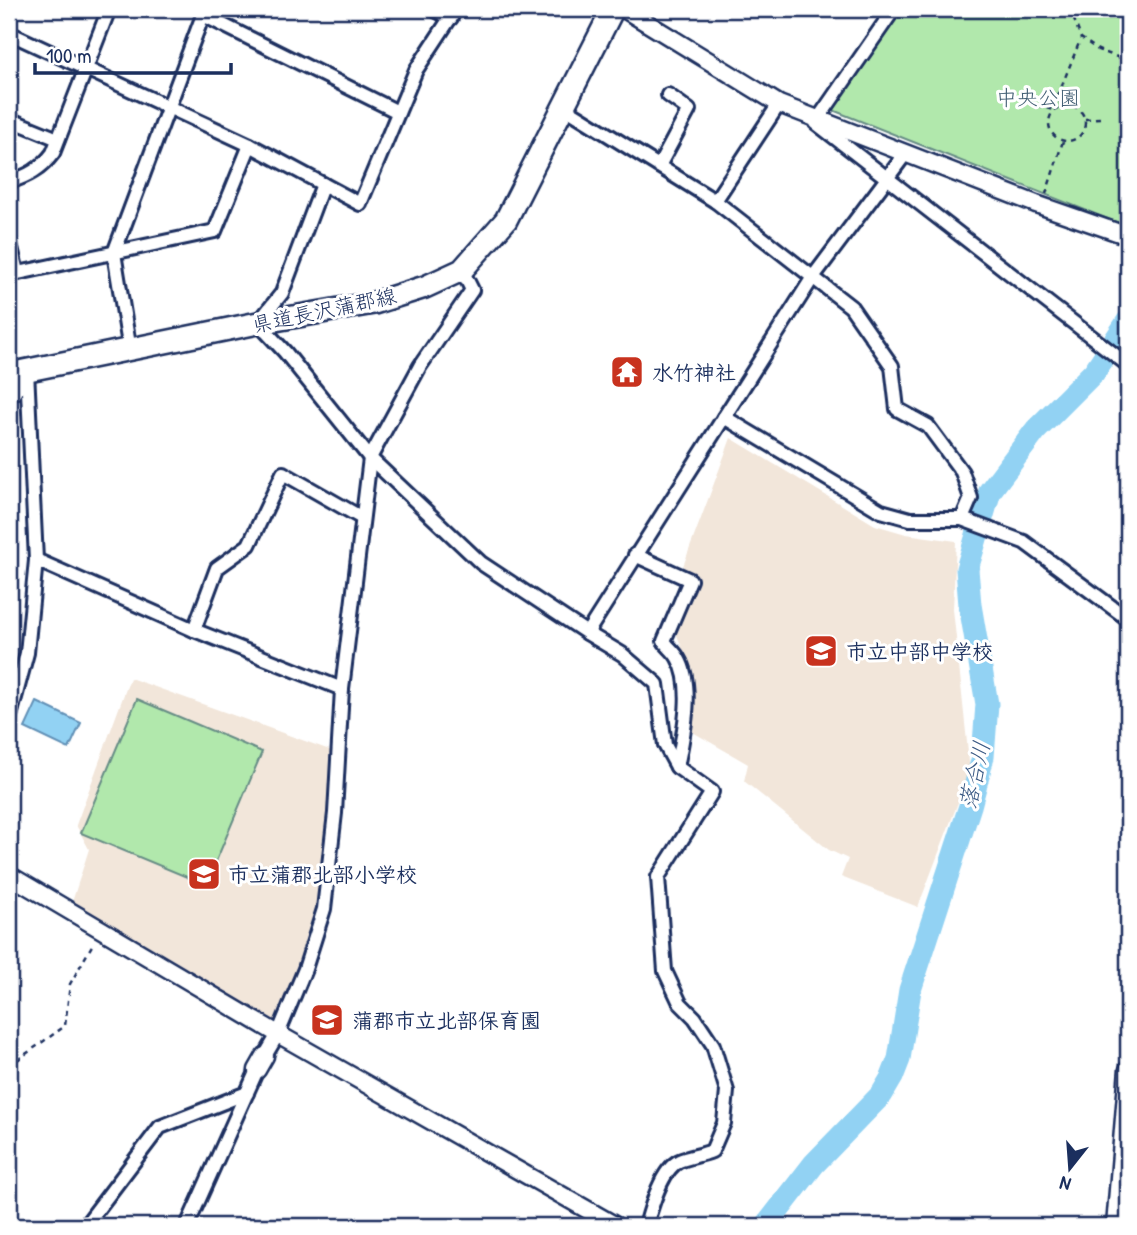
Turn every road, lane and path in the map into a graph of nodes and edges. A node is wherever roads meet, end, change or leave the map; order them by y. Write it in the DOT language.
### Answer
graph roads {
  1 [pos="109,9"];
  2 [pos="433,9"];
  3 [pos="613,9"];
  4 [pos="624,9"];
  5 [pos="894,9"];
  6 [pos="1070,9"];
  7 [pos="453,13"];
  8 [pos="9,33"];
  9 [pos="1081,38"];
  10 [pos="1128,61"];
  11 [pos="85,70"];
  12 [pos="668,95"];
  13 [pos="779,104"];
  14 [pos="1037,105"];
  15 [pos="1061,105"];
  16 [pos="562,106"];
  17 [pos="169,107"];
  18 [pos="1053,110"];
  19 [pos="398,112"];
  20 [pos="811,116"];
  21 [pos="1100,118"];
  22 [pos="9,119"];
  23 [pos="1085,119"];
  24 [pos="58,139"];
  25 [pos="1063,141"];
  26 [pos="250,145"];
  27 [pos="906,152"];
  28 [pos="659,166"];
  29 [pos="889,178"];
  30 [pos="9,182"];
  31 [pos="323,184"];
  32 [pos="715,201"];
  33 [pos="1036,204"];
  34 [pos="1128,236"];
  35 [pos="9,239"];
  36 [pos="114,253"];
  37 [pos="462,270"];
  38 [pos="13,274"];
  39 [pos="813,277"];
  40 [pos="258,323"];
  41 [pos="130,351"];
  42 [pos="1125,363"];
  43 [pos="18,372"];
  44 [pos="9,396"];
  45 [pos="724,417"];
  46 [pos="370,458"];
  47 [pos="362,518"];
  48 [pos="964,520"];
  49 [pos="635,555"];
  50 [pos="36,560"];
  51 [pos="1128,619"];
  52 [pos="194,630"];
  53 [pos="587,633"];
  54 [pos="342,689"];
  55 [pos="9,731"];
  56 [pos="677,767"];
  57 [pos="9,875"];
  58 [pos="100,930"];
  59 [pos="278,1034"];
  60 [pos="265,1055"];
  61 [pos="9,1066"];
  62 [pos="1128,1069"];
  63 [pos="257,1070"];
  64 [pos="247,1093"];
  65 [pos="85,1226"];
  66 [pos="187,1226"];
  67 [pos="616,1226"];
  68 [pos="646,1226"];
  69 [pos="1115,1226"];
  1 -- 11 [label="street"];
  2 -- 7 [label="street"];
  3 -- 16 [label="main road, 県道長沢蒲郡線"];
  4 -- 13 [label="street"];
  5 -- 20 [label="street"];
  6 -- 9 [label="path"];
  7 -- 19 [label="street"];
  8 -- 11 [label="street"];
  9 -- 10 [label="path"];
  9 -- 15 [label="path"];
  11 -- 17 [label="street"];
  11 -- 24 [label="street"];
  12 -- 28 [label="street"];
  13 -- 20 [label="street"];
  13 -- 32 [label="street"];
  14 -- 18 [label="path"];
  15 -- 18 [label="path"];
  15 -- 23 [label="path"];
  16 -- 28 [label="street"];
  16 -- 37 [label="main road, 県道長沢蒲郡線"];
  17 -- 19 [label="street"];
  17 -- 26 [label="street"];
  17 -- 36 [label="street"];
  18 -- 25 [label="path"];
  19 -- 31 [label="street"];
  20 -- 27 [label="street"];
  20 -- 29 [label="street"];
  21 -- 23 [label="path"];
  22 -- 24 [label="street"];
  23 -- 25 [label="path"];
  24 -- 30 [label="street"];
  25 -- 33 [label="path"];
  26 -- 31 [label="street"];
  26 -- 36 [label="street"];
  27 -- 29 [label="street"];
  27 -- 33 [label="street"];
  28 -- 32 [label="street"];
  29 -- 39 [label="street"];
  29 -- 42 [label="street"];
  31 -- 40 [label="street"];
  32 -- 39 [label="street"];
  33 -- 34 [label="street"];
  35 -- 38 [label="street"];
  36 -- 38 [label="street"];
  36 -- 41 [label="street"];
  37 -- 40 [label="main road, 県道長沢蒲郡線"];
  37 -- 46 [label="street"];
  39 -- 45 [label="street"];
  39 -- 48 [label="street"];
  40 -- 41 [label="main road, 県道長沢蒲郡線"];
  40 -- 46 [label="street"];
  41 -- 43 [label="main road, 県道長沢蒲郡線"];
  43 -- 44 [label="street"];
  43 -- 50 [label="street"];
  45 -- 48 [label="street"];
  45 -- 49 [label="street"];
  46 -- 47 [label="street"];
  46 -- 53 [label="street"];
  47 -- 52 [label="street"];
  47 -- 54 [label="street"];
  48 -- 51 [label="street"];
  49 -- 53 [label="street"];
  49 -- 56 [label="street"];
  50 -- 52 [label="street"];
  50 -- 55 [label="street"];
  52 -- 54 [label="street"];
  53 -- 56 [label="street"];
  54 -- 59 [label="street"];
  56 -- 68 [label="street"];
  57 -- 58 [label="street"];
  58 -- 59 [label="street"];
  58 -- 61 [label="path"];
  59 -- 60 [label="street"];
  59 -- 67 [label="street"];
  60 -- 63 [label="street"];
  62 -- 69 [label="street"];
  63 -- 64 [label="street"];
  64 -- 65 [label="street"];
  64 -- 66 [label="street"];
}
